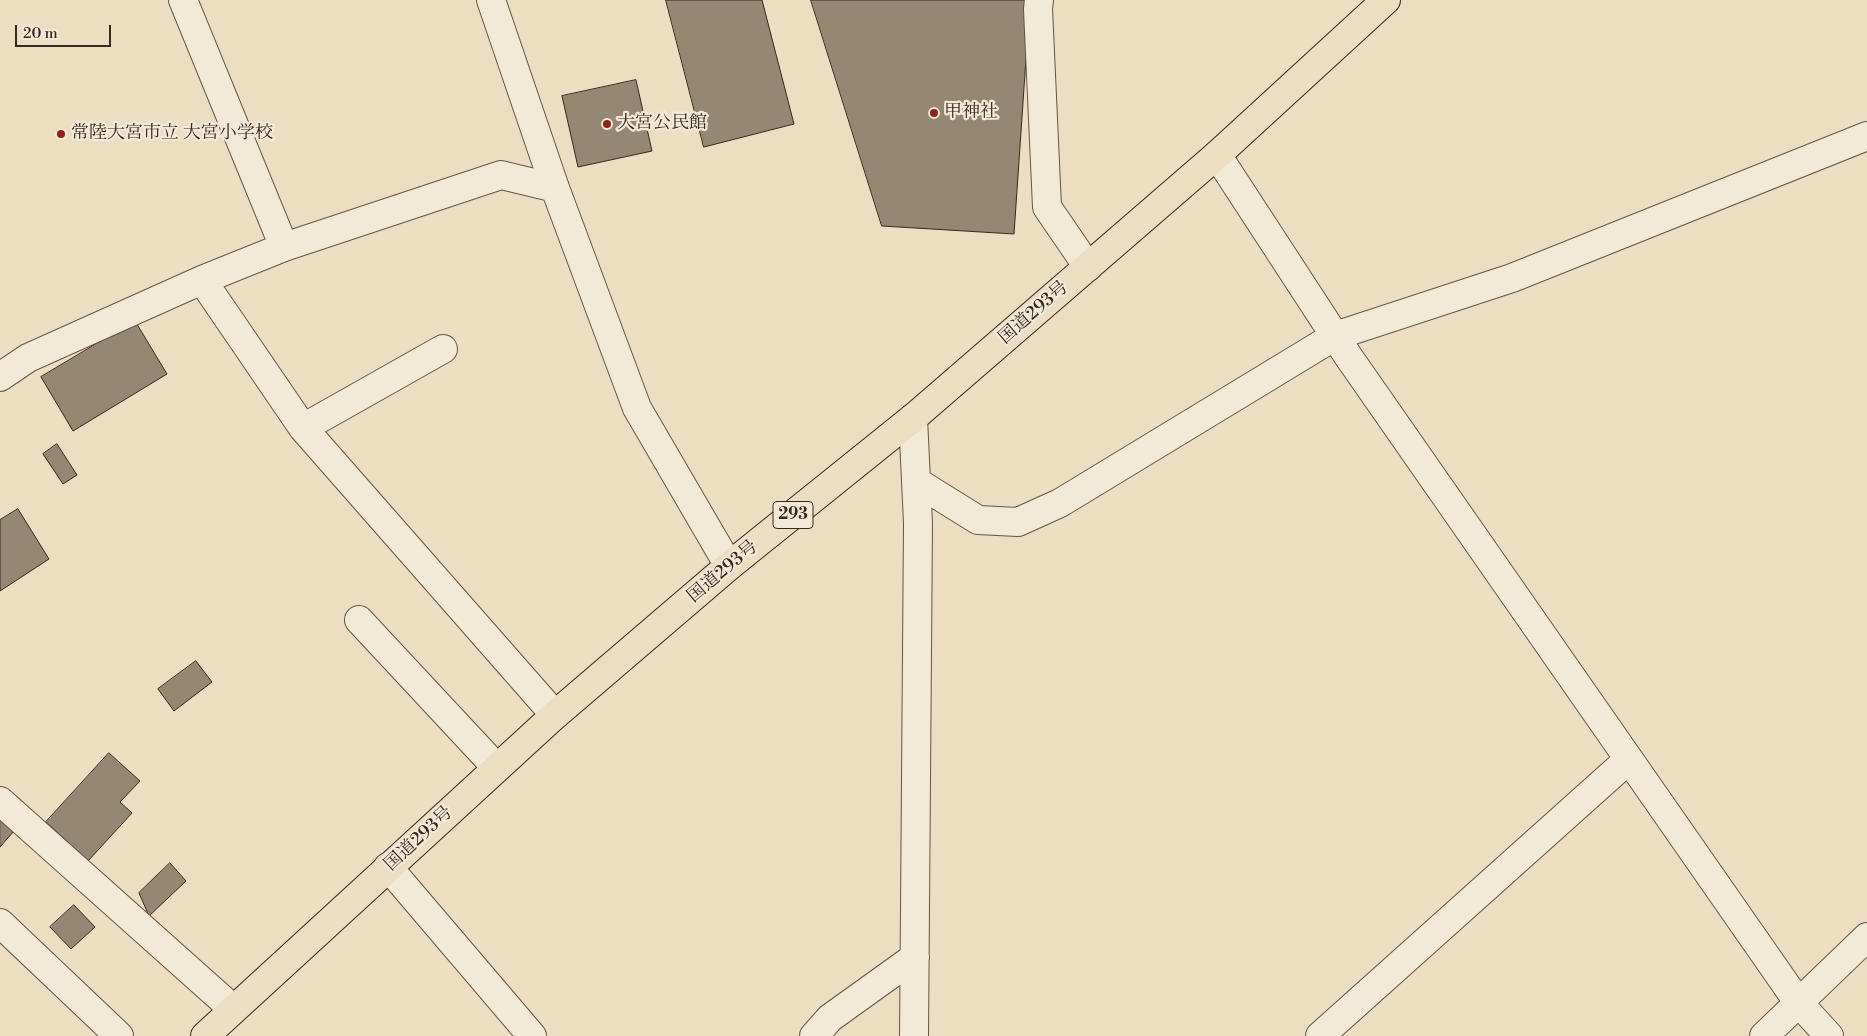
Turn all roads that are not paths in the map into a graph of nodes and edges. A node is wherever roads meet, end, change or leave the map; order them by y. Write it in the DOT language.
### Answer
graph roads {
  1 [pos="184,0"];
  2 [pos="491,0"];
  3 [pos="1039,0"];
  4 [pos="1386,0"];
  5 [pos="1867,136"];
  6 [pos="1217,155"];
  7 [pos="555,188"];
  8 [pos="284,247"];
  9 [pos="1088,267"];
  10 [pos="202,280"];
  11 [pos="1335,336"];
  12 [pos="443,349"];
  13 [pos="0,377"];
  14 [pos="913,418"];
  15 [pos="303,428"];
  16 [pos="917,482"];
  17 [pos="729,566"];
  18 [pos="359,620"];
  19 [pos="555,715"];
  20 [pos="1628,760"];
  21 [pos="496,768"];
  22 [pos="0,801"];
  23 [pos="388,867"];
  24 [pos="0,923"];
  25 [pos="1867,937"];
  26 [pos="915,957"];
  27 [pos="1798,1002"];
  28 [pos="233,1009"];
  29 [pos="119,1036"];
  30 [pos="205,1036"];
  31 [pos="532,1036"];
  32 [pos="814,1036"];
  33 [pos="914,1036"];
  34 [pos="1320,1036"];
  35 [pos="1764,1036"];
  36 [pos="1829,1036"];
  1 -- 8 [label="street"];
  2 -- 7 [label="street"];
  3 -- 9 [label="street"];
  4 -- 6 [label="highway, 国道293号 / 293"];
  5 -- 11 [label="street"];
  6 -- 9 [label="highway, 国道293号 / 293"];
  6 -- 11 [label="street"];
  7 -- 8 [label="street"];
  7 -- 17 [label="street"];
  8 -- 10 [label="street"];
  9 -- 14 [label="highway, 国道293号 / 293"];
  10 -- 13 [label="street"];
  10 -- 15 [label="street"];
  11 -- 16 [label="street"];
  11 -- 20 [label="street"];
  12 -- 15 [label="street"];
  14 -- 16 [label="street"];
  14 -- 17 [label="highway, 国道293号 / 293"];
  15 -- 19 [label="street"];
  16 -- 26 [label="street"];
  17 -- 19 [label="highway, 国道293号 / 293"];
  18 -- 21 [label="street"];
  19 -- 21 [label="highway, 国道293号 / 293"];
  20 -- 27 [label="street"];
  20 -- 34 [label="street"];
  21 -- 23 [label="highway, 国道293号 / 293"];
  22 -- 28 [label="street"];
  23 -- 28 [label="highway, 国道293号 / 293"];
  23 -- 31 [label="street"];
  24 -- 29 [label="street"];
  25 -- 27 [label="street"];
  26 -- 32 [label="street"];
  26 -- 33 [label="street"];
  27 -- 35 [label="street"];
  27 -- 36 [label="street"];
  28 -- 30 [label="highway, 国道293号 / 293"];
}
